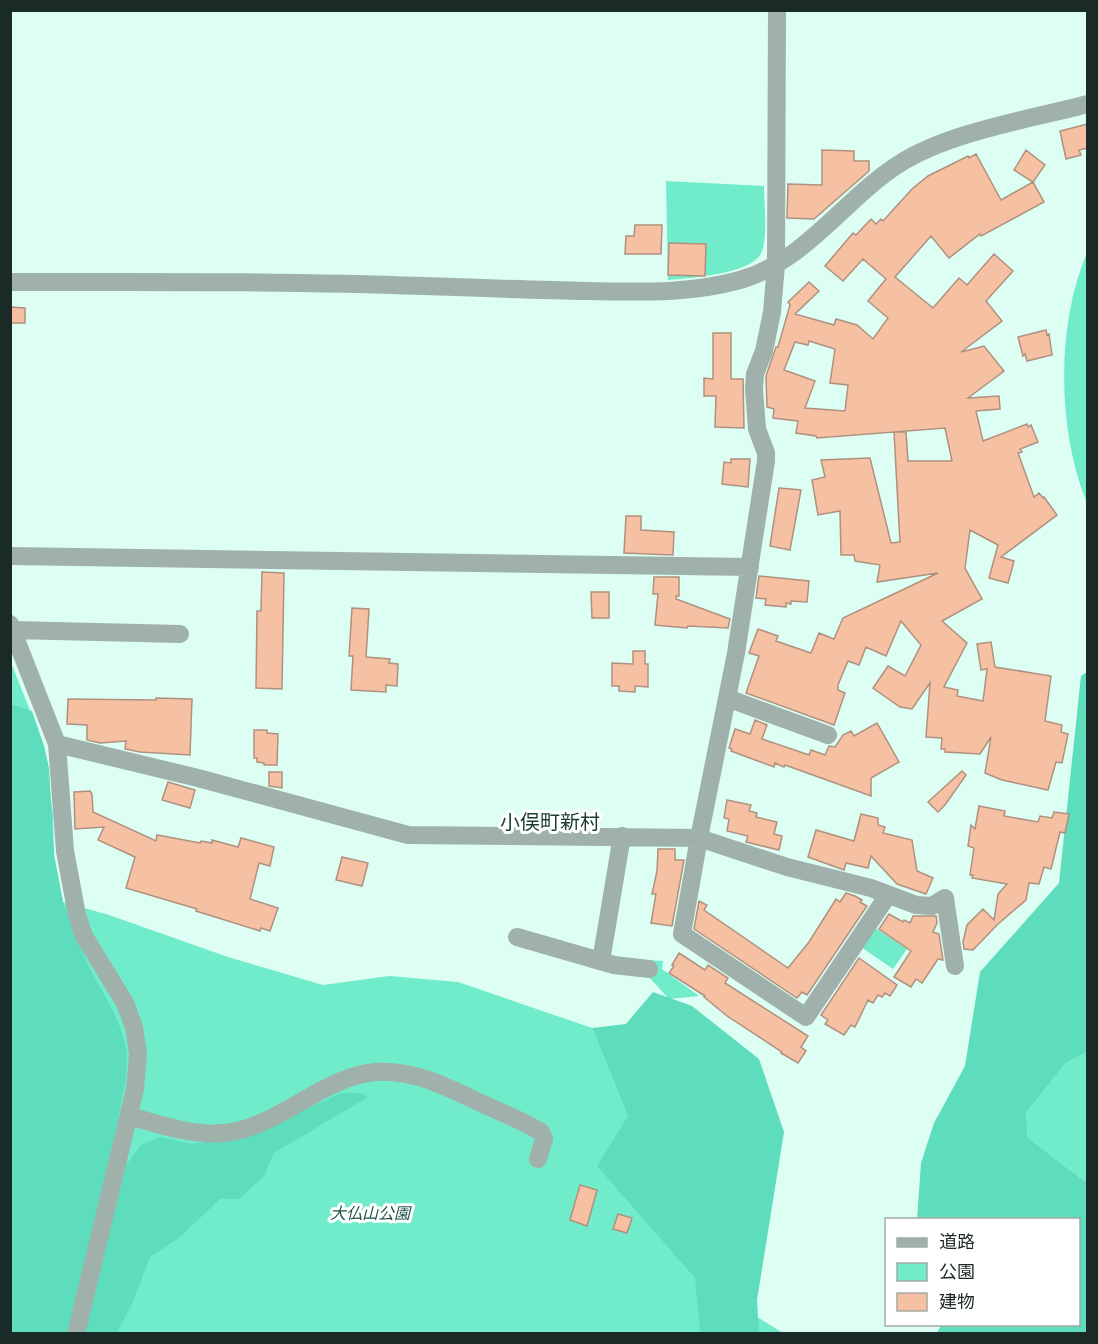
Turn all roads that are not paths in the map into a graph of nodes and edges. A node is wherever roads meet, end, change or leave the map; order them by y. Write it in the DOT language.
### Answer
graph roads {
  1 [pos="777,10"];
  2 [pos="1088,104"];
  3 [pos="776,265"];
  4 [pos="10,282"];
  5 [pos="10,556"];
  6 [pos="750,567"];
  7 [pos="12,627"];
  8 [pos="180,634"];
  9 [pos="727,698"];
  10 [pos="828,735"];
  11 [pos="57,744"];
  12 [pos="622,836"];
  13 [pos="699,838"];
  14 [pos="888,895"];
  15 [pos="517,937"];
  16 [pos="601,961"];
  17 [pos="955,966"];
  18 [pos="649,969"];
  19 [pos="129,1116"];
  20 [pos="538,1159"];
  21 [pos="76,1334"];
  1 -- 3 [label="street"];
  2 -- 3 [label="street"];
  3 -- 4 [label="street"];
  3 -- 6 [label="street"];
  5 -- 6 [label="street"];
  6 -- 9 [label="street"];
  7 -- 8 [label="street"];
  7 -- 11 [label="street"];
  9 -- 10 [label="street"];
  9 -- 13 [label="street"];
  11 -- 12 [label="street"];
  11 -- 19 [label="street"];
  12 -- 13 [label="street"];
  12 -- 16 [label="street"];
  13 -- 14 [label="street"];
  13 -- 14 [label="street"];
  14 -- 17 [label="street"];
  15 -- 16 [label="street"];
  16 -- 18 [label="street"];
  19 -- 20 [label="street"];
  19 -- 21 [label="street"];
}
